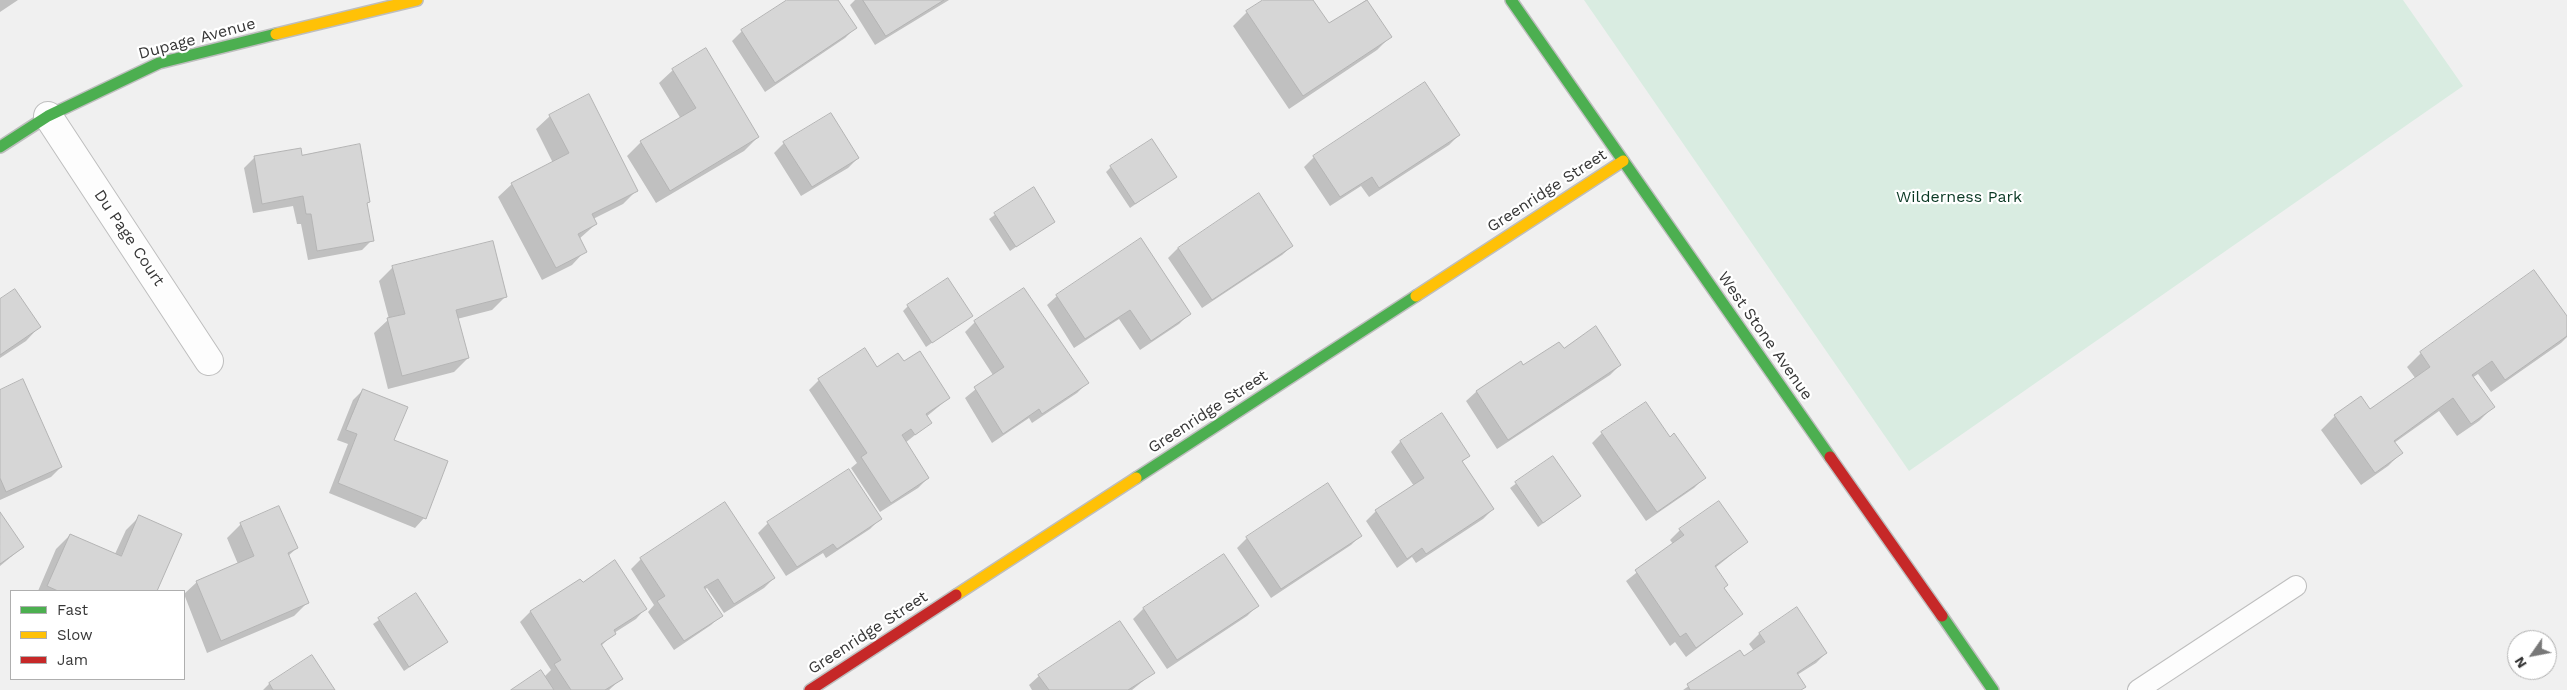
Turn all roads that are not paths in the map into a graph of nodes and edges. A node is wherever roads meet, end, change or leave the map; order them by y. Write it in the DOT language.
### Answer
graph roads {
  1 [pos="417,0"];
  2 [pos="1510,0"];
  3 [pos="48,116"];
  4 [pos="0,147"];
  5 [pos="1623,160"];
  6 [pos="209,360"];
  7 [pos="2296,586"];
  8 [pos="810,690"];
  9 [pos="1993,690"];
  10 [pos="2138,690"];
  1 -- 3 [label="street, Dupage Avenue"];
  2 -- 5 [label="street, West Stone Avenue"];
  3 -- 4 [label="street, Dupage Avenue"];
  3 -- 6 [label="street, Du Page Court"];
  5 -- 8 [label="street, Greenridge Street"];
  5 -- 9 [label="street, West Stone Avenue"];
  7 -- 10 [label="lane"];
}
